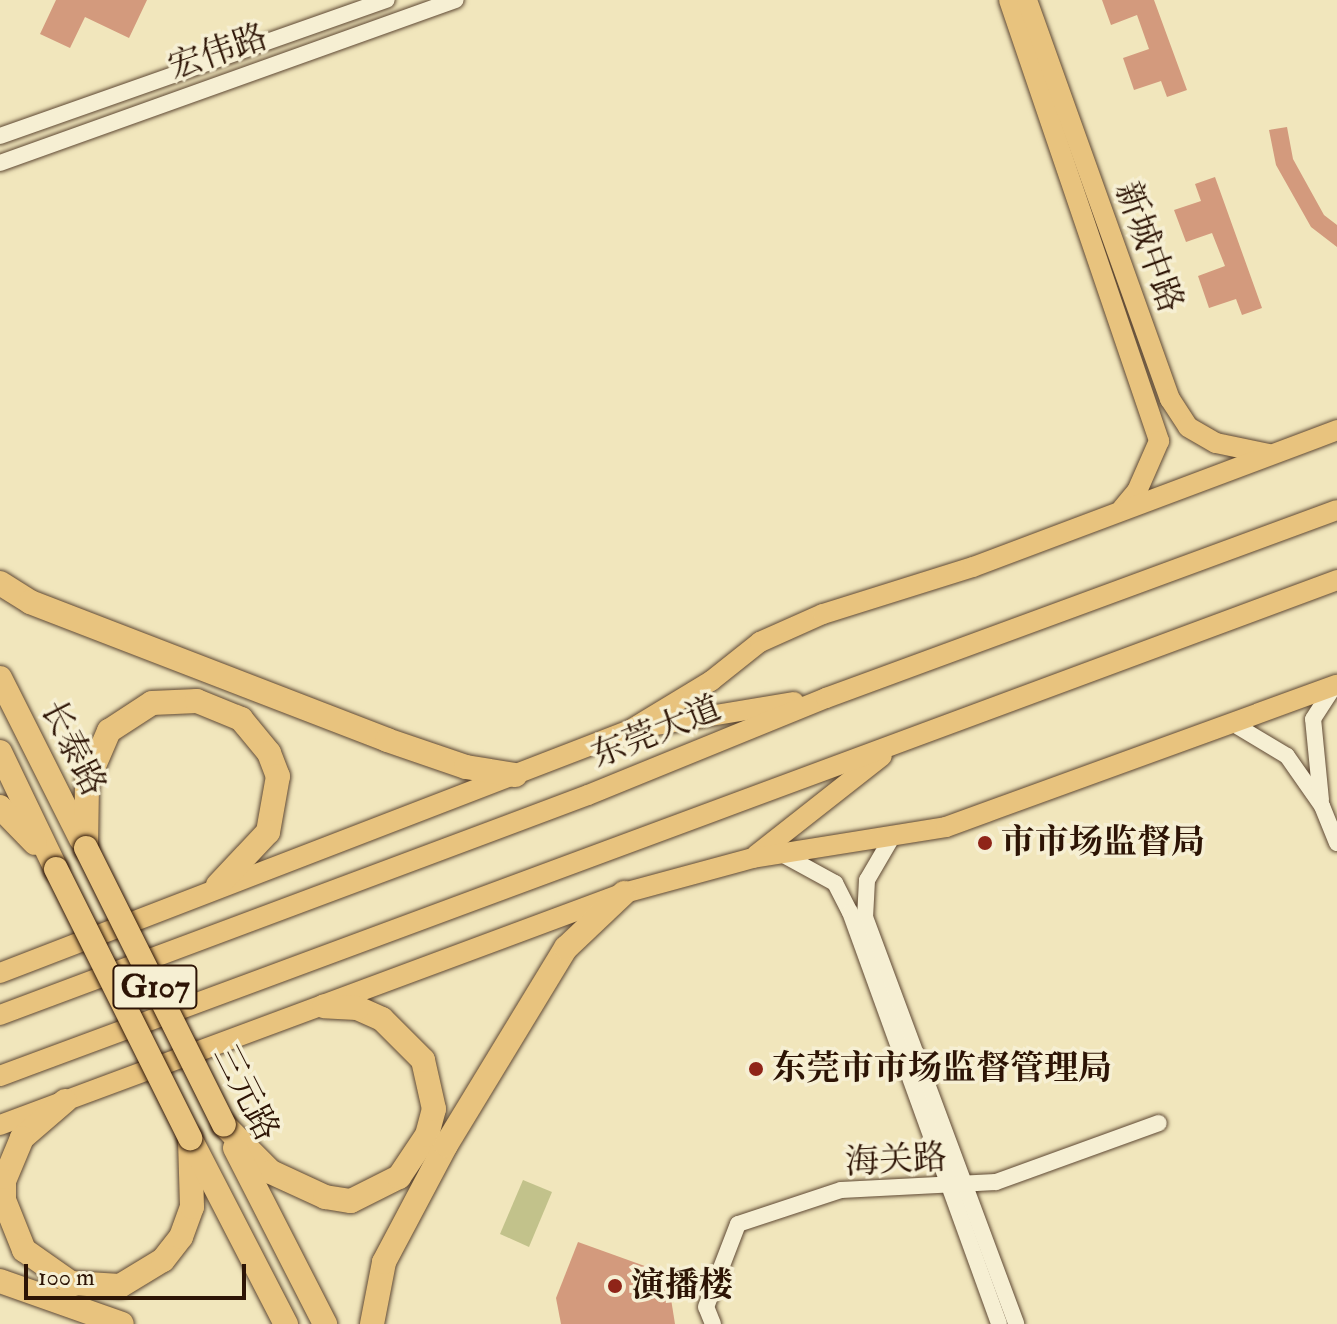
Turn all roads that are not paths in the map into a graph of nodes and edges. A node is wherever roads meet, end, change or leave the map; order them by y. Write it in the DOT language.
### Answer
graph roads {
  1 [pos="387,0"];
  2 [pos="456,0"];
  3 [pos="1009,0"];
  4 [pos="1027,0"];
  5 [pos="0,136"];
  6 [pos="0,163"];
  7 [pos="1337,430"];
  8 [pos="1273,454"];
  9 [pos="1337,510"];
  10 [pos="1120,511"];
  11 [pos="1337,580"];
  12 [pos="0,583"];
  13 [pos="0,678"];
  14 [pos="1336,685"];
  15 [pos="826,698"];
  16 [pos="1232,723"];
  17 [pos="630,730"];
  18 [pos="897,744"];
  19 [pos="0,752"];
  20 [pos="515,775"];
  21 [pos="1322,806"];
  22 [pos="0,807"];
  23 [pos="891,839"];
  24 [pos="1337,843"];
  25 [pos="86,848"];
  26 [pos="780,853"];
  27 [pos="753,858"];
  28 [pos="56,869"];
  29 [pos="218,885"];
  30 [pos="624,893"];
  31 [pos="0,973"];
  32 [pos="324,1006"];
  33 [pos="0,1015"];
  34 [pos="0,1076"];
  35 [pos="65,1101"];
  36 [pos="1159,1123"];
  37 [pos="0,1125"];
  38 [pos="224,1125"];
  39 [pos="190,1138"];
  40 [pos="958,1188"];
  41 [pos="0,1281"];
  42 [pos="122,1324"];
  43 [pos="286,1324"];
  44 [pos="325,1324"];
  45 [pos="372,1324"];
  46 [pos="713,1324"];
  47 [pos="999,1324"];
  48 [pos="1016,1324"];
  1 -- 5 [label="street, 宏伟路"];
  2 -- 6 [label="street, 宏伟路"];
  3 -- 10 [label="main road, 新城中路"];
  4 -- 8 [label="main road, 新城中路"];
  7 -- 8 [label="main road"];
  8 -- 10 [label="main road"];
  9 -- 15 [label="main road, 东莞大道"];
  10 -- 17 [label="main road"];
  11 -- 18 [label="main road"];
  12 -- 20 [label="highway"];
  13 -- 25 [label="highway, 长泰路 / G107"];
  14 -- 16 [label="main road"];
  14 -- 21 [label="street"];
  15 -- 17 [label="main road"];
  15 -- 33 [label="main road, 东莞大道"];
  16 -- 21 [label="street"];
  16 -- 23 [label="main road"];
  17 -- 20 [label="main road"];
  18 -- 27 [label="main road"];
  18 -- 34 [label="main road"];
  19 -- 28 [label="highway, 长泰路 / G107"];
  20 -- 29 [label="main road"];
  21 -- 24 [label="street"];
  22 -- 28 [label="highway"];
  23 -- 26 [label="main road"];
  23 -- 40 [label="street"];
  25 -- 29 [label="highway"];
  25 -- 38 [label="highway, 三元路 / G107, bridge"];
  26 -- 27 [label="main road"];
  26 -- 40 [label="street"];
  27 -- 30 [label="main road"];
  28 -- 39 [label="highway, 三元路 / G107, bridge"];
  29 -- 31 [label="main road"];
  30 -- 32 [label="main road"];
  30 -- 45 [label="highway"];
  32 -- 35 [label="main road"];
  32 -- 38 [label="highway"];
  35 -- 37 [label="main road"];
  35 -- 39 [label="highway"];
  36 -- 40 [label="street, 海关路"];
  38 -- 44 [label="highway, 三元路 / G107"];
  39 -- 43 [label="highway, 三元路 / G107"];
  40 -- 46 [label="street, 海关路"];
  40 -- 47 [label="street"];
  40 -- 48 [label="street"];
  41 -- 42 [label="highway"];
}
